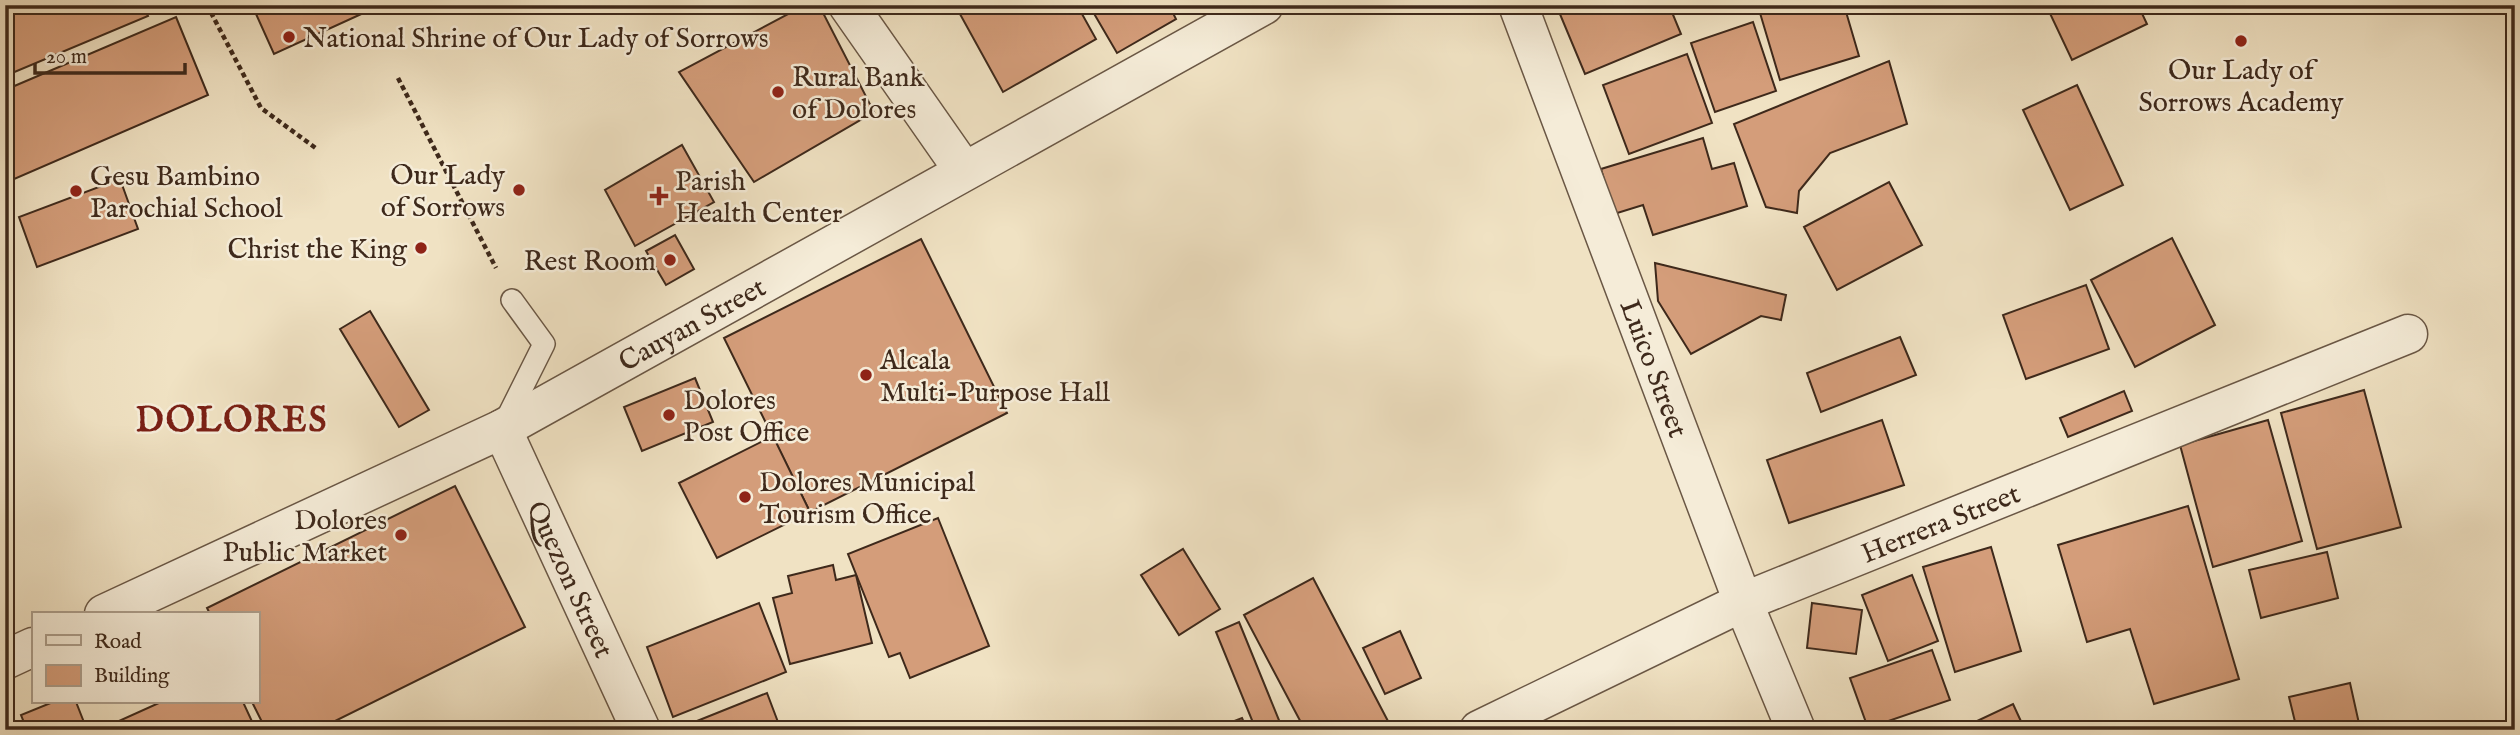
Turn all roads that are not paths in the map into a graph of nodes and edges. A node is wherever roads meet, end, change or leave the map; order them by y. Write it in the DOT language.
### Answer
graph roads {
  1 [pos="848,5"];
  2 [pos="1264,5"];
  3 [pos="1518,5"];
  4 [pos="964,171"];
  5 [pos="512,300"];
  6 [pos="2408,334"];
  7 [pos="502,429"];
  8 [pos="1743,603"];
  9 [pos="108,612"];
  10 [pos="32,647"];
  11 [pos="5,660"];
  12 [pos="641,730"];
  13 [pos="1479,730"];
  14 [pos="1796,730"];
  1 -- 4 [label="street"];
  2 -- 4 [label="street, Cauyan Street"];
  3 -- 8 [label="street, Luico Street"];
  4 -- 7 [label="street, Cauyan Street"];
  5 -- 7 [label="lane"];
  6 -- 8 [label="street, Herrera Street"];
  7 -- 9 [label="street, Cauyan Street"];
  7 -- 12 [label="street, Quezon Street"];
  8 -- 13 [label="street, Herrera Street"];
  8 -- 14 [label="street, Luico Street"];
  10 -- 11 [label="street"];
}
